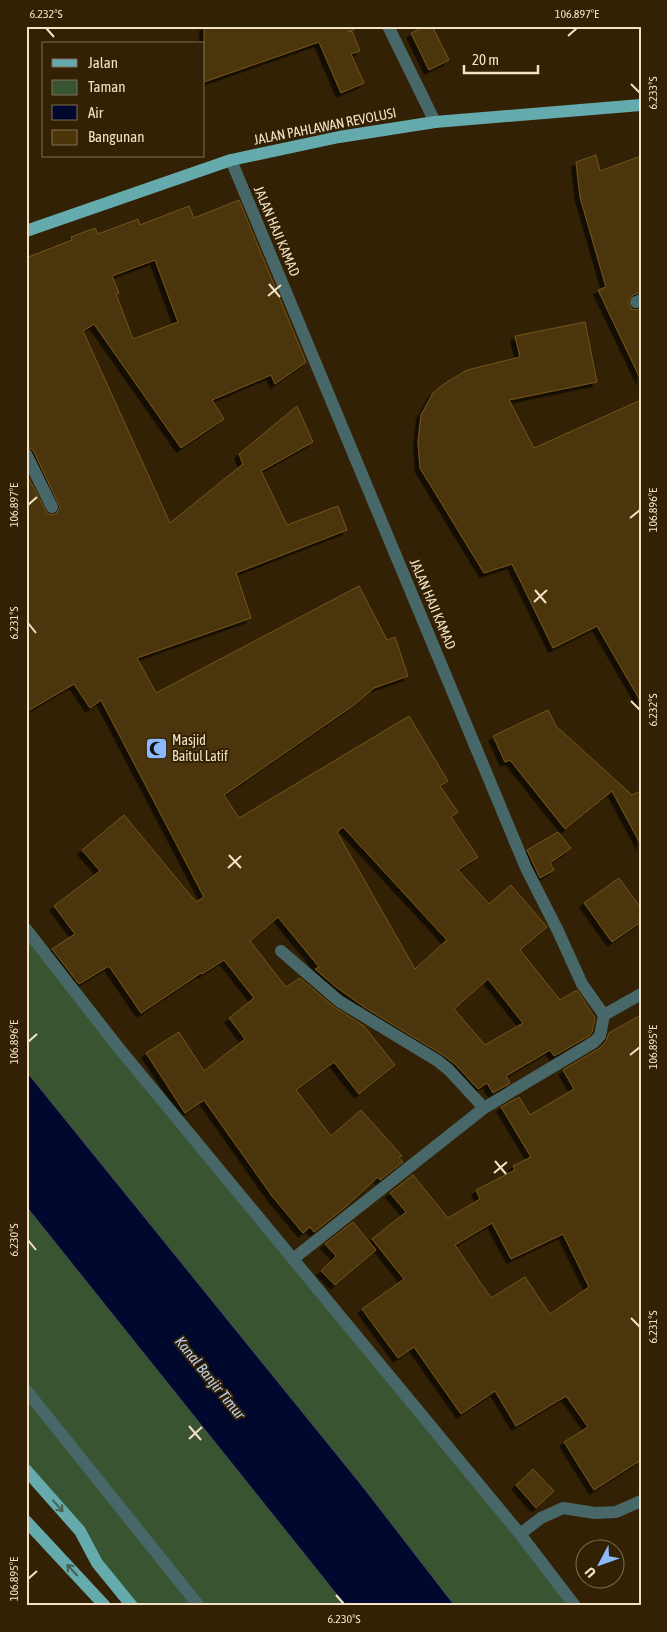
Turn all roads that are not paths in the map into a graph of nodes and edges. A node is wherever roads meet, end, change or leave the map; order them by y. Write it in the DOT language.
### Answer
graph roads {
  1 [pos="388,26"];
  2 [pos="641,105"];
  3 [pos="435,122"];
  4 [pos="231,160"];
  5 [pos="26,231"];
  6 [pos="26,454"];
  7 [pos="52,507"];
  8 [pos="26,929"];
  9 [pos="281,951"];
  10 [pos="641,994"];
  11 [pos="604,1015"];
  12 [pos="484,1108"];
  13 [pos="293,1259"];
  14 [pos="26,1390"];
  15 [pos="26,1470"];
  16 [pos="641,1501"];
  17 [pos="26,1521"];
  18 [pos="520,1534"];
  19 [pos="105,1606"];
  20 [pos="132,1606"];
  21 [pos="199,1606"];
  22 [pos="575,1606"];
  1 -- 3 [label="street"];
  2 -- 3 [label="main road, JALAN PAHLAWAN REVOLUSI"];
  3 -- 4 [label="main road, JALAN PAHLAWAN REVOLUSI"];
  4 -- 5 [label="main road, JALAN PAHLAWAN REVOLUSI"];
  4 -- 11 [label="street, JALAN HAJI KAMAD"];
  6 -- 7 [label="street"];
  8 -- 13 [label="street"];
  9 -- 12 [label="street"];
  10 -- 11 [label="street"];
  11 -- 12 [label="street"];
  12 -- 13 [label="street"];
  13 -- 18 [label="street"];
  14 -- 21 [label="street"];
  15 -- 20 [label="main road, one-way"];
  16 -- 18 [label="street"];
  19 -- 17 [label="main road, one-way"];
  18 -- 22 [label="street"];
}
